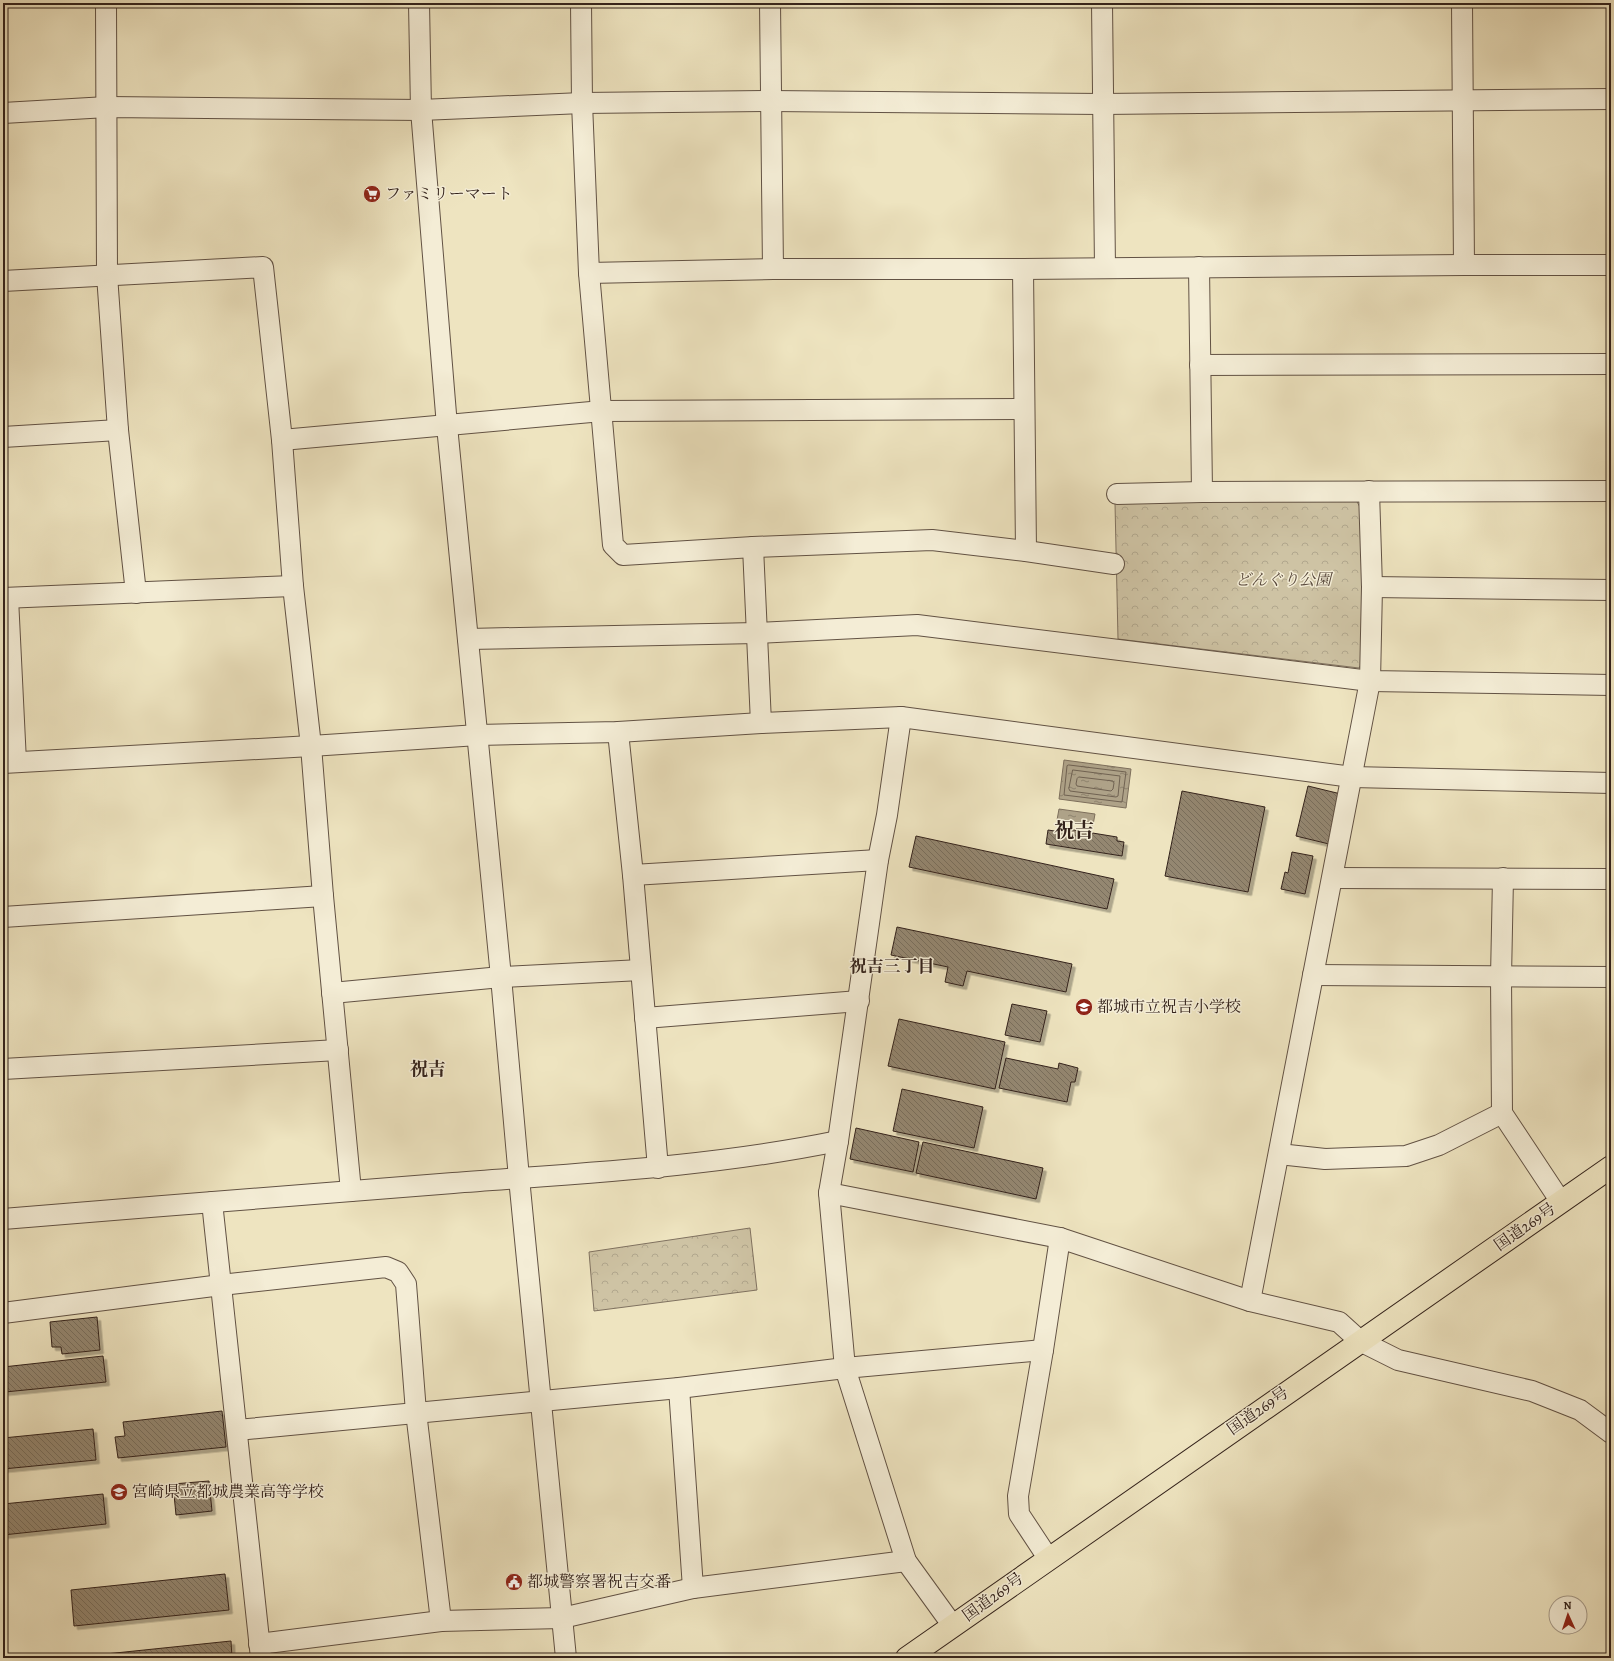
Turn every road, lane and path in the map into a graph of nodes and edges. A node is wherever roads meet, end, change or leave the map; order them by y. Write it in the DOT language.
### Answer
graph roads {
  1 [pos="106,3"];
  2 [pos="420,3"];
  3 [pos="581,3"];
  4 [pos="770,3"];
  5 [pos="1102,3"];
  6 [pos="1462,3"];
  7 [pos="1611,99"];
  8 [pos="1462,100"];
  9 [pos="770,101"];
  10 [pos="582,103"];
  11 [pos="1102,104"];
  12 [pos="107,107"];
  13 [pos="421,110"];
  14 [pos="3,113"];
  15 [pos="1464,265"];
  16 [pos="1611,265"];
  17 [pos="1199,267"];
  18 [pos="1105,268"];
  19 [pos="774,269"];
  20 [pos="1022,270"];
  21 [pos="589,273"];
  22 [pos="107,275"];
  23 [pos="3,281"];
  24 [pos="1611,364"];
  25 [pos="1200,365"];
  26 [pos="1024,409"];
  27 [pos="602,411"];
  28 [pos="447,426"];
  29 [pos="118,430"];
  30 [pos="3,437"];
  31 [pos="282,440"];
  32 [pos="1611,490"];
  33 [pos="1369,491"];
  34 [pos="1202,492"];
  35 [pos="1117,494"];
  36 [pos="753,547"];
  37 [pos="1026,551"];
  38 [pos="1114,564"];
  39 [pos="293,586"];
  40 [pos="1372,587"];
  41 [pos="1611,590"];
  42 [pos="136,593"];
  43 [pos="6,598"];
  44 [pos="756,633"];
  45 [pos="468,640"];
  46 [pos="1370,680"];
  47 [pos="1611,685"];
  48 [pos="901,717"];
  49 [pos="761,723"];
  50 [pos="618,732"];
  51 [pos="478,735"];
  52 [pos="311,746"];
  53 [pos="9,762"];
  54 [pos="1352,778"];
  55 [pos="1611,782"];
  56 [pos="878,860"];
  57 [pos="633,875"];
  58 [pos="1333,878"];
  59 [pos="1503,878"];
  60 [pos="1611,879"];
  61 [pos="323,896"];
  62 [pos="3,918"];
  63 [pos="641,970"];
  64 [pos="1313,975"];
  65 [pos="502,977"];
  66 [pos="1501,977"];
  67 [pos="1611,977"];
  68 [pos="332,993"];
  69 [pos="859,1001"];
  70 [pos="645,1018"];
  71 [pos="338,1050"];
  72 [pos="3,1069"];
  73 [pos="1502,1113"];
  74 [pos="838,1141"];
  75 [pos="1279,1154"];
  76 [pos="1611,1166"];
  77 [pos="658,1168"];
  78 [pos="519,1178"];
  79 [pos="351,1191"];
  80 [pos="829,1193"];
  81 [pos="212,1202"];
  82 [pos="1561,1202"];
  83 [pos="3,1219"];
  84 [pos="1060,1238"];
  85 [pos="221,1285"];
  86 [pos="1250,1301"];
  87 [pos="3,1313"];
  88 [pos="1360,1341"];
  89 [pos="1043,1350"];
  90 [pos="845,1368"];
  91 [pos="678,1388"];
  92 [pos="542,1400"];
  93 [pos="416,1412"];
  94 [pos="237,1430"];
  95 [pos="1611,1433"];
  96 [pos="1048,1558"];
  97 [pos="906,1561"];
  98 [pos="693,1588"];
  99 [pos="562,1618"];
  100 [pos="441,1621"];
  101 [pos="953,1626"];
  102 [pos="260,1651"];
  103 [pos="566,1658"];
  104 [pos="907,1658"];
  1 -- 12 [label="street"];
  2 -- 13 [label="street"];
  3 -- 10 [label="street"];
  4 -- 9 [label="street"];
  5 -- 11 [label="street"];
  6 -- 8 [label="street"];
  7 -- 8 [label="street"];
  8 -- 11 [label="street"];
  8 -- 15 [label="street"];
  9 -- 10 [label="street"];
  9 -- 11 [label="street"];
  9 -- 19 [label="street"];
  10 -- 13 [label="street"];
  10 -- 21 [label="street"];
  11 -- 18 [label="street"];
  12 -- 13 [label="street"];
  12 -- 14 [label="street"];
  12 -- 22 [label="street"];
  13 -- 28 [label="street"];
  15 -- 16 [label="street"];
  15 -- 17 [label="street"];
  17 -- 18 [label="street"];
  17 -- 25 [label="street"];
  18 -- 20 [label="street"];
  19 -- 20 [label="street"];
  19 -- 21 [label="street"];
  20 -- 26 [label="street"];
  21 -- 27 [label="street"];
  22 -- 23 [label="street"];
  22 -- 29 [label="street"];
  22 -- 31 [label="street"];
  24 -- 25 [label="street"];
  25 -- 34 [label="street"];
  26 -- 27 [label="street"];
  26 -- 37 [label="street"];
  27 -- 28 [label="street"];
  27 -- 36 [label="street"];
  28 -- 31 [label="street"];
  28 -- 45 [label="street"];
  29 -- 30 [label="street"];
  29 -- 42 [label="street"];
  31 -- 39 [label="street"];
  32 -- 33 [label="street"];
  33 -- 34 [label="street"];
  33 -- 40 [label="street"];
  34 -- 35 [label="street"];
  36 -- 37 [label="street"];
  36 -- 44 [label="street"];
  37 -- 38 [label="street"];
  39 -- 42 [label="street"];
  39 -- 52 [label="street"];
  40 -- 41 [label="street"];
  40 -- 46 [label="street"];
  42 -- 43 [label="street"];
  43 -- 53 [label="street"];
  44 -- 45 [label="street"];
  44 -- 46 [label="street"];
  44 -- 49 [label="street"];
  45 -- 51 [label="street"];
  46 -- 47 [label="street"];
  46 -- 54 [label="street"];
  48 -- 49 [label="street"];
  48 -- 54 [label="street"];
  48 -- 56 [label="street"];
  49 -- 50 [label="street"];
  50 -- 51 [label="street"];
  50 -- 57 [label="street"];
  51 -- 52 [label="street"];
  51 -- 65 [label="street"];
  52 -- 53 [label="street"];
  52 -- 61 [label="street"];
  54 -- 55 [label="street"];
  54 -- 58 [label="street"];
  56 -- 57 [label="street"];
  56 -- 69 [label="street"];
  57 -- 63 [label="street"];
  58 -- 59 [label="street"];
  58 -- 64 [label="street"];
  59 -- 60 [label="street"];
  59 -- 66 [label="street"];
  61 -- 62 [label="street"];
  61 -- 68 [label="street"];
  63 -- 65 [label="street"];
  63 -- 70 [label="street"];
  64 -- 66 [label="street"];
  64 -- 75 [label="street"];
  65 -- 68 [label="street"];
  65 -- 78 [label="street"];
  66 -- 67 [label="street"];
  66 -- 73 [label="street"];
  68 -- 71 [label="street"];
  69 -- 70 [label="street"];
  69 -- 74 [label="street"];
  70 -- 77 [label="street"];
  71 -- 72 [label="street"];
  71 -- 79 [label="street"];
  73 -- 75 [label="street"];
  73 -- 82 [label="street"];
  74 -- 77 [label="street"];
  74 -- 80 [label="street"];
  75 -- 86 [label="street"];
  76 -- 82 [label="highway, 国道269号"];
  77 -- 78 [label="street"];
  78 -- 79 [label="street"];
  78 -- 92 [label="street"];
  79 -- 81 [label="street"];
  80 -- 84 [label="street"];
  80 -- 90 [label="street"];
  81 -- 83 [label="street"];
  81 -- 85 [label="street"];
  82 -- 88 [label="highway, 国道269号"];
  84 -- 86 [label="street"];
  84 -- 89 [label="street"];
  85 -- 87 [label="street"];
  85 -- 93 [label="street"];
  85 -- 94 [label="street"];
  86 -- 88 [label="street"];
  88 -- 95 [label="street"];
  88 -- 96 [label="highway, 国道269号"];
  89 -- 90 [label="street"];
  89 -- 96 [label="street"];
  90 -- 91 [label="street"];
  90 -- 97 [label="street"];
  91 -- 92 [label="street"];
  91 -- 98 [label="street"];
  92 -- 93 [label="street"];
  92 -- 99 [label="street"];
  93 -- 94 [label="street"];
  93 -- 100 [label="street"];
  94 -- 102 [label="street"];
  96 -- 101 [label="highway, 国道269号"];
  97 -- 98 [label="street"];
  97 -- 101 [label="street"];
  98 -- 99 [label="street"];
  99 -- 100 [label="street"];
  99 -- 103 [label="street"];
  100 -- 102 [label="street"];
  101 -- 104 [label="highway, 国道269号"];
}
